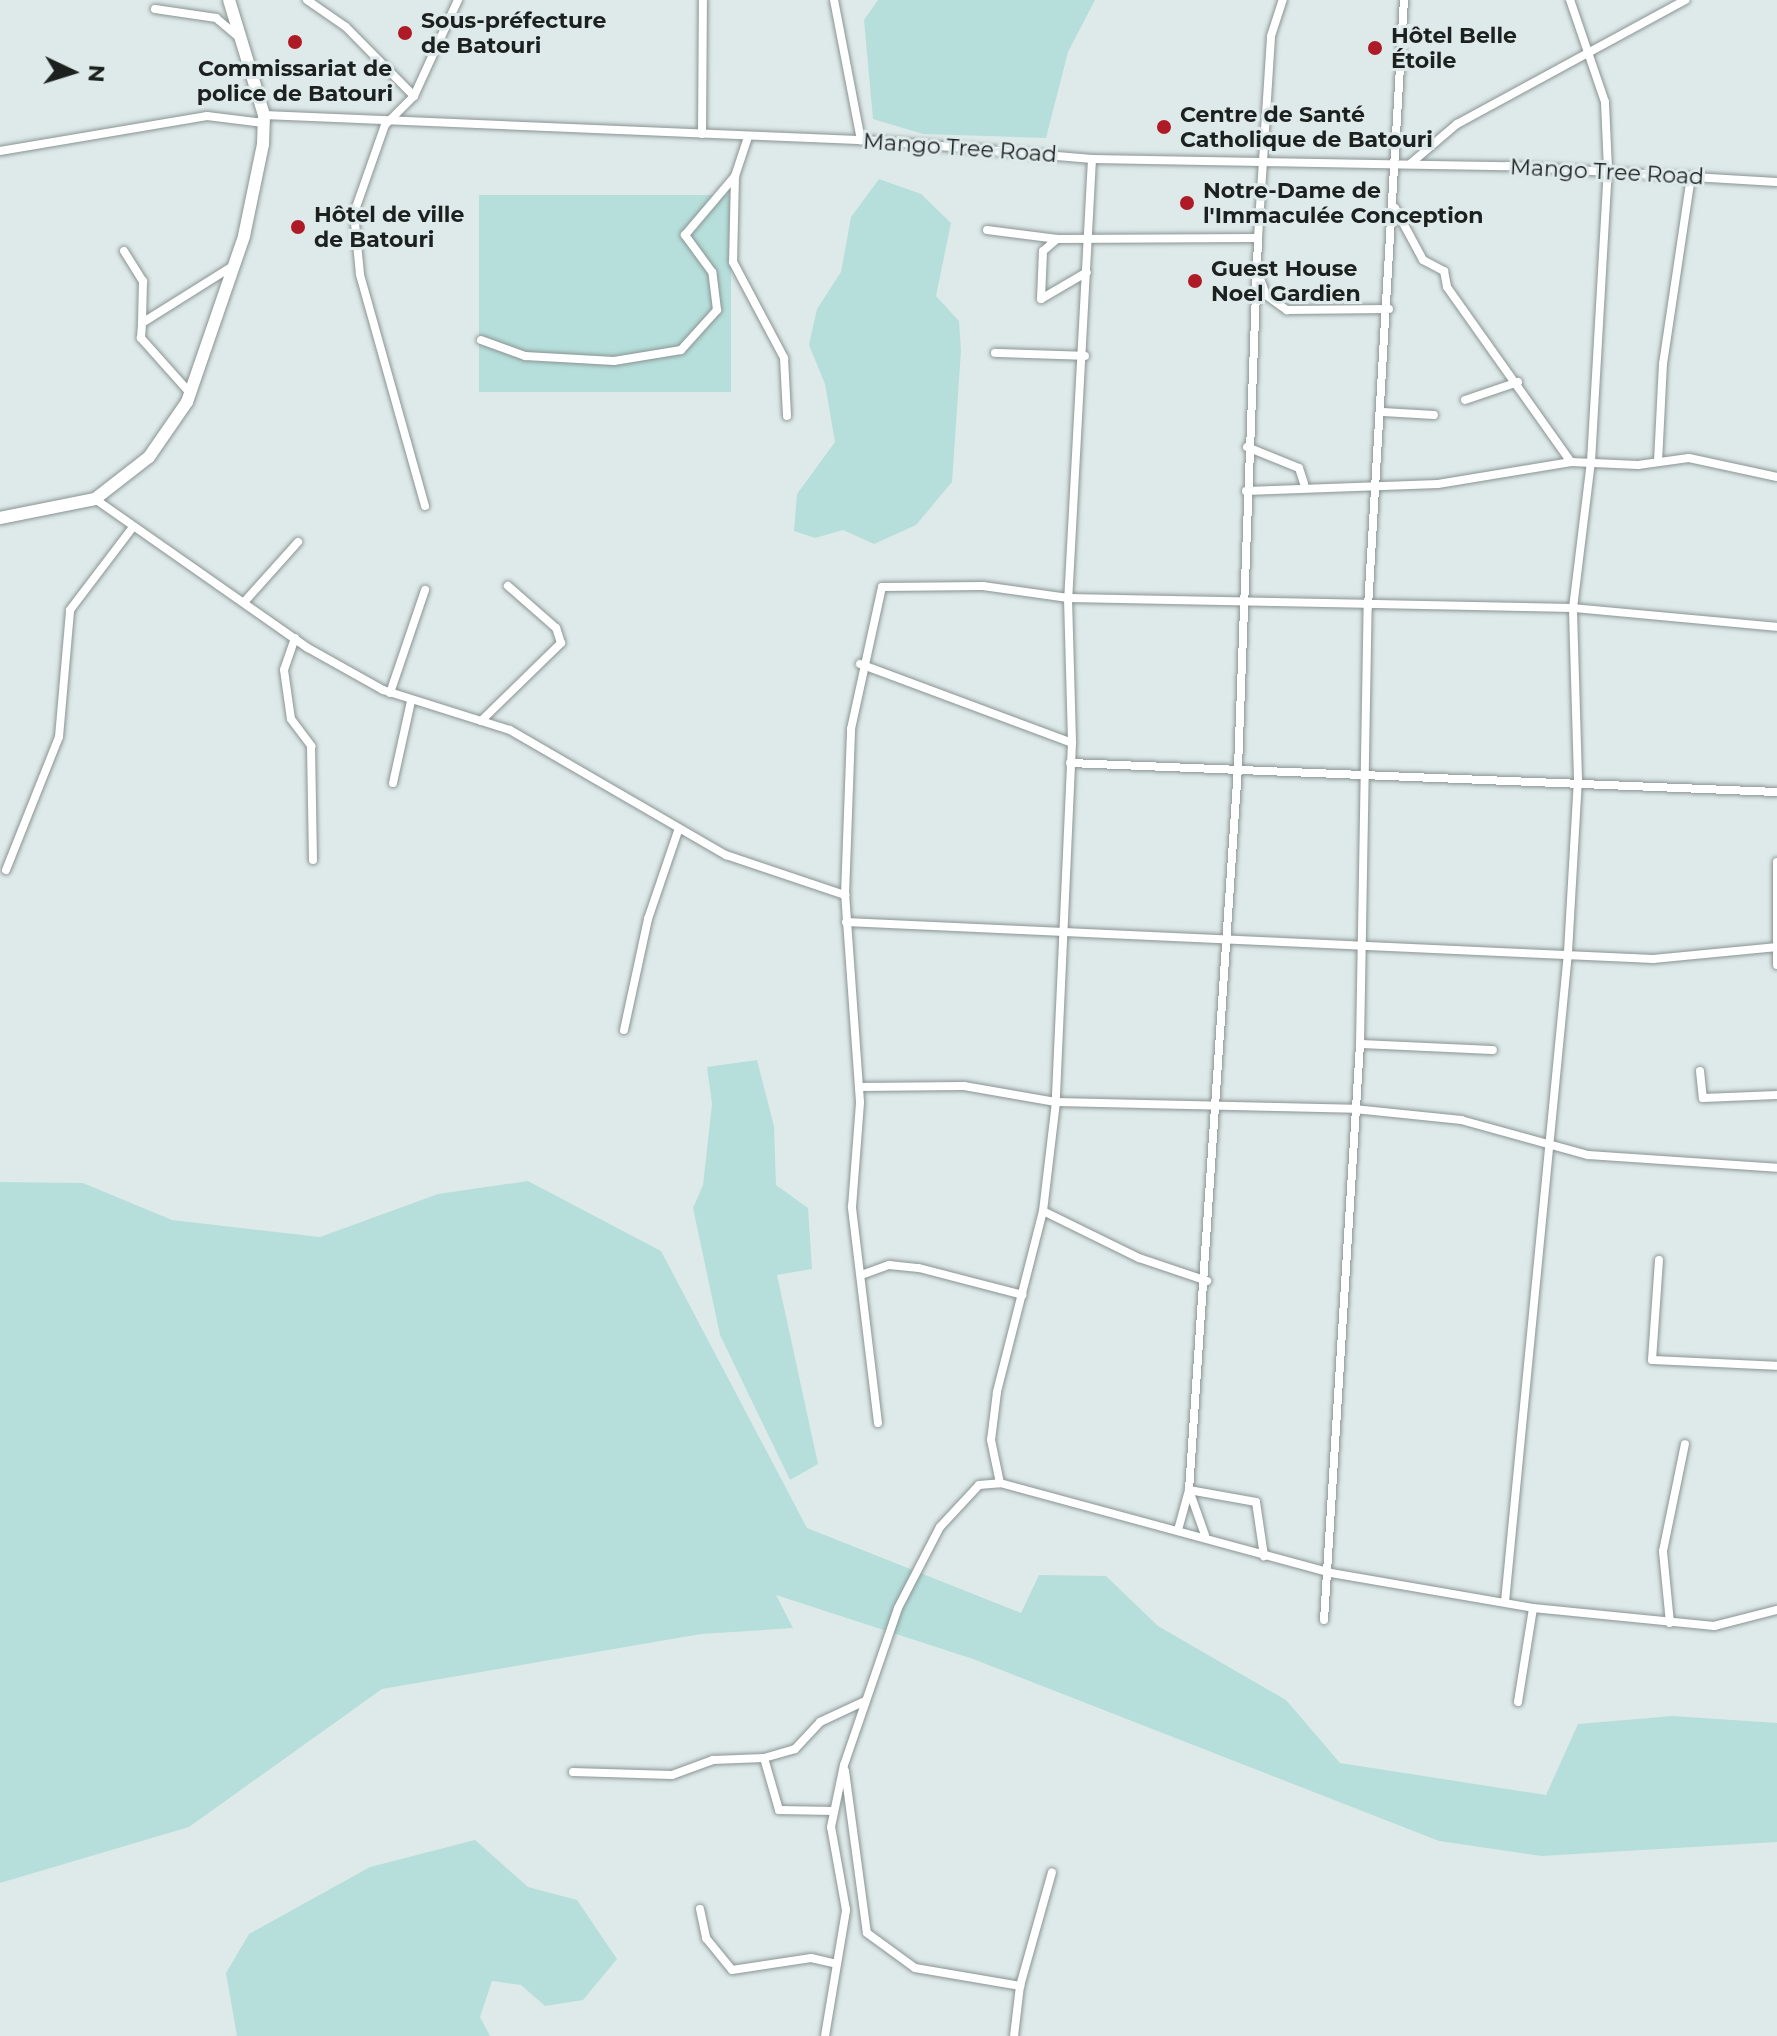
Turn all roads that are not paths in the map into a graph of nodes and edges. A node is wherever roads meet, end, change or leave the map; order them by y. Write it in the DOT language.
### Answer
graph roads {
  1 [pos="229,0"];
  2 [pos="307,0"];
  3 [pos="458,0"];
  4 [pos="703,0"];
  5 [pos="834,0"];
  6 [pos="1283,0"];
  7 [pos="1404,0"];
  8 [pos="1570,0"];
  9 [pos="1685,0"];
  10 [pos="155,9"];
  11 [pos="244,41"];
  12 [pos="1589,50"];
  13 [pos="414,96"];
  14 [pos="264,119"];
  15 [pos="385,125"];
  16 [pos="702,134"];
  17 [pos="748,137"];
  18 [pos="861,140"];
  19 [pos="0,151"];
  20 [pos="1092,159"];
  21 [pos="1266,159"];
  22 [pos="1410,164"];
  23 [pos="1394,165"];
  24 [pos="1608,169"];
  25 [pos="735,176"];
  26 [pos="1691,176"];
  27 [pos="1777,182"];
  28 [pos="1395,208"];
  29 [pos="987,230"];
  30 [pos="1258,238"];
  31 [pos="1057,239"];
  32 [pos="1091,240"];
  33 [pos="124,251"];
  34 [pos="234,266"];
  35 [pos="1257,269"];
  36 [pos="1087,272"];
  37 [pos="1389,309"];
  38 [pos="142,323"];
  39 [pos="481,340"];
  40 [pos="995,353"];
  41 [pos="1085,356"];
  42 [pos="1518,382"];
  43 [pos="190,393"];
  44 [pos="1465,400"];
  45 [pos="1383,412"];
  46 [pos="1434,415"];
  47 [pos="787,416"];
  48 [pos="1247,447"];
  49 [pos="1571,462"];
  50 [pos="1591,462"];
  51 [pos="1658,462"];
  52 [pos="1777,477"];
  53 [pos="1304,483"];
  54 [pos="1379,486"];
  55 [pos="1246,491"];
  56 [pos="95,499"];
  57 [pos="425,506"];
  58 [pos="0,518"];
  59 [pos="133,527"];
  60 [pos="298,542"];
  61 [pos="508,586"];
  62 [pos="425,590"];
  63 [pos="1068,598"];
  64 [pos="246,600"];
  65 [pos="1239,601"];
  66 [pos="1368,607"];
  67 [pos="1573,608"];
  68 [pos="1777,627"];
  69 [pos="295,638"];
  70 [pos="860,664"];
  71 [pos="390,693"];
  72 [pos="411,701"];
  73 [pos="481,721"];
  74 [pos="1072,743"];
  75 [pos="1070,763"];
  76 [pos="1238,767"];
  77 [pos="1370,777"];
  78 [pos="1578,779"];
  79 [pos="393,783"];
  80 [pos="1777,792"];
  81 [pos="678,831"];
  82 [pos="313,860"];
  83 [pos="1777,862"];
  84 [pos="6,870"];
  85 [pos="845,895"];
  86 [pos="846,922"];
  87 [pos="1058,930"];
  88 [pos="1363,940"];
  89 [pos="1228,941"];
  90 [pos="1776,947"];
  91 [pos="1568,952"];
  92 [pos="1777,965"];
  93 [pos="624,1030"];
  94 [pos="1360,1044"];
  95 [pos="1493,1050"];
  96 [pos="1700,1071"];
  97 [pos="859,1087"];
  98 [pos="1777,1095"];
  99 [pos="1056,1102"];
  100 [pos="1220,1102"];
  101 [pos="1354,1109"];
  102 [pos="1545,1140"];
  103 [pos="1777,1168"];
  104 [pos="1043,1211"];
  105 [pos="1659,1260"];
  106 [pos="864,1274"];
  107 [pos="1207,1281"];
  108 [pos="1023,1295"];
  109 [pos="1777,1366"];
  110 [pos="878,1423"];
  111 [pos="1685,1444"];
  112 [pos="1000,1483"];
  113 [pos="1189,1490"];
  114 [pos="1178,1530"];
  115 [pos="1205,1535"];
  116 [pos="1264,1556"];
  117 [pos="1331,1573"];
  118 [pos="1505,1602"];
  119 [pos="1533,1608"];
  120 [pos="1777,1610"];
  121 [pos="1324,1620"];
  122 [pos="1670,1623"];
  123 [pos="865,1701"];
  124 [pos="1518,1702"];
  125 [pos="764,1758"];
  126 [pos="844,1765"];
  127 [pos="573,1772"];
  128 [pos="834,1811"];
  129 [pos="1052,1872"];
  130 [pos="700,1909"];
  131 [pos="833,1963"];
  132 [pos="1020,1986"];
  133 [pos="825,2036"];
  134 [pos="1014,2036"];
  1 -- 11 [label="main road"];
  2 -- 13 [label="street"];
  3 -- 13 [label="street"];
  4 -- 16 [label="street"];
  5 -- 18 [label="street"];
  6 -- 21 [label="street"];
  7 -- 23 [label="street"];
  8 -- 12 [label="street"];
  9 -- 12 [label="street"];
  10 -- 11 [label="street"];
  11 -- 14 [label="main road"];
  12 -- 22 [label="street"];
  12 -- 24 [label="street"];
  13 -- 15 [label="street"];
  14 -- 15 [label="street, Mango Tree Road"];
  14 -- 19 [label="street, Mango Tree Road"];
  14 -- 34 [label="main road"];
  15 -- 16 [label="street, Mango Tree Road"];
  15 -- 57 [label="street"];
  16 -- 17 [label="street, Mango Tree Road"];
  17 -- 18 [label="street, Mango Tree Road"];
  17 -- 25 [label="street"];
  18 -- 20 [label="street, Mango Tree Road"];
  20 -- 21 [label="street, Mango Tree Road"];
  20 -- 32 [label="street"];
  21 -- 23 [label="street, Mango Tree Road"];
  21 -- 30 [label="street"];
  22 -- 23 [label="street, Mango Tree Road"];
  22 -- 24 [label="street, Mango Tree Road"];
  23 -- 28 [label="street"];
  24 -- 26 [label="street, Mango Tree Road"];
  24 -- 50 [label="street"];
  25 -- 39 [label="street"];
  25 -- 47 [label="street"];
  26 -- 27 [label="street, Mango Tree Road"];
  26 -- 51 [label="street"];
  28 -- 37 [label="street"];
  28 -- 42 [label="street"];
  29 -- 31 [label="street"];
  30 -- 32 [label="street"];
  30 -- 35 [label="street"];
  31 -- 32 [label="street"];
  31 -- 36 [label="street"];
  32 -- 36 [label="street"];
  33 -- 38 [label="street"];
  34 -- 38 [label="street"];
  34 -- 43 [label="main road"];
  35 -- 37 [label="street"];
  35 -- 48 [label="street"];
  36 -- 41 [label="street"];
  37 -- 45 [label="street"];
  38 -- 43 [label="street"];
  40 -- 41 [label="street"];
  41 -- 63 [label="street"];
  42 -- 44 [label="street"];
  42 -- 49 [label="street"];
  43 -- 56 [label="main road"];
  45 -- 46 [label="street"];
  45 -- 54 [label="street"];
  48 -- 53 [label="street"];
  48 -- 55 [label="street"];
  49 -- 50 [label="street"];
  49 -- 54 [label="street"];
  50 -- 51 [label="street"];
  50 -- 67 [label="street"];
  51 -- 52 [label="street"];
  53 -- 54 [label="street"];
  53 -- 55 [label="street"];
  54 -- 66 [label="street"];
  55 -- 65 [label="street"];
  56 -- 58 [label="main road"];
  56 -- 59 [label="street"];
  59 -- 64 [label="street"];
  59 -- 84 [label="street"];
  60 -- 64 [label="street"];
  61 -- 73 [label="street"];
  62 -- 71 [label="street"];
  63 -- 65 [label="street"];
  63 -- 70 [label="street"];
  63 -- 74 [label="street"];
  64 -- 69 [label="street"];
  65 -- 66 [label="street"];
  65 -- 76 [label="street"];
  66 -- 67 [label="street"];
  66 -- 77 [label="street"];
  67 -- 68 [label="street"];
  67 -- 78 [label="street"];
  69 -- 71 [label="street"];
  69 -- 82 [label="street"];
  70 -- 74 [label="street"];
  70 -- 85 [label="street"];
  71 -- 72 [label="street"];
  72 -- 73 [label="street"];
  72 -- 79 [label="street"];
  73 -- 81 [label="street"];
  74 -- 75 [label="street"];
  75 -- 76 [label="street"];
  75 -- 87 [label="street"];
  76 -- 77 [label="street"];
  76 -- 89 [label="street"];
  77 -- 78 [label="street"];
  77 -- 88 [label="street"];
  78 -- 80 [label="street"];
  78 -- 91 [label="street"];
  81 -- 85 [label="street"];
  81 -- 93 [label="street"];
  83 -- 90 [label="street"];
  85 -- 86 [label="street"];
  86 -- 87 [label="street"];
  86 -- 97 [label="street"];
  87 -- 89 [label="street"];
  87 -- 99 [label="street"];
  88 -- 89 [label="street"];
  88 -- 91 [label="street"];
  88 -- 94 [label="street"];
  89 -- 100 [label="street"];
  90 -- 91 [label="street"];
  90 -- 92 [label="street"];
  91 -- 102 [label="street"];
  94 -- 95 [label="street"];
  94 -- 101 [label="street"];
  96 -- 98 [label="street"];
  97 -- 99 [label="street"];
  97 -- 106 [label="street"];
  99 -- 100 [label="street"];
  99 -- 104 [label="street"];
  100 -- 101 [label="street"];
  100 -- 107 [label="street"];
  101 -- 102 [label="street"];
  101 -- 117 [label="street"];
  102 -- 103 [label="street"];
  102 -- 118 [label="street"];
  104 -- 107 [label="street"];
  104 -- 108 [label="street"];
  105 -- 109 [label="street"];
  106 -- 108 [label="street"];
  106 -- 110 [label="street"];
  107 -- 113 [label="street"];
  108 -- 112 [label="street"];
  111 -- 122 [label="street"];
  112 -- 114 [label="street"];
  112 -- 123 [label="street"];
  113 -- 114 [label="street"];
  113 -- 115 [label="street"];
  113 -- 116 [label="street"];
  114 -- 115 [label="street"];
  115 -- 116 [label="street"];
  116 -- 117 [label="street"];
  117 -- 118 [label="street"];
  117 -- 121 [label="street"];
  118 -- 119 [label="street"];
  119 -- 122 [label="street"];
  119 -- 124 [label="street"];
  120 -- 122 [label="street"];
  123 -- 125 [label="street"];
  123 -- 126 [label="street"];
  125 -- 127 [label="street"];
  125 -- 128 [label="street"];
  126 -- 128 [label="street"];
  126 -- 132 [label="street"];
  128 -- 131 [label="street"];
  129 -- 132 [label="street"];
  130 -- 131 [label="street"];
  131 -- 133 [label="street"];
  132 -- 134 [label="street"];
}
